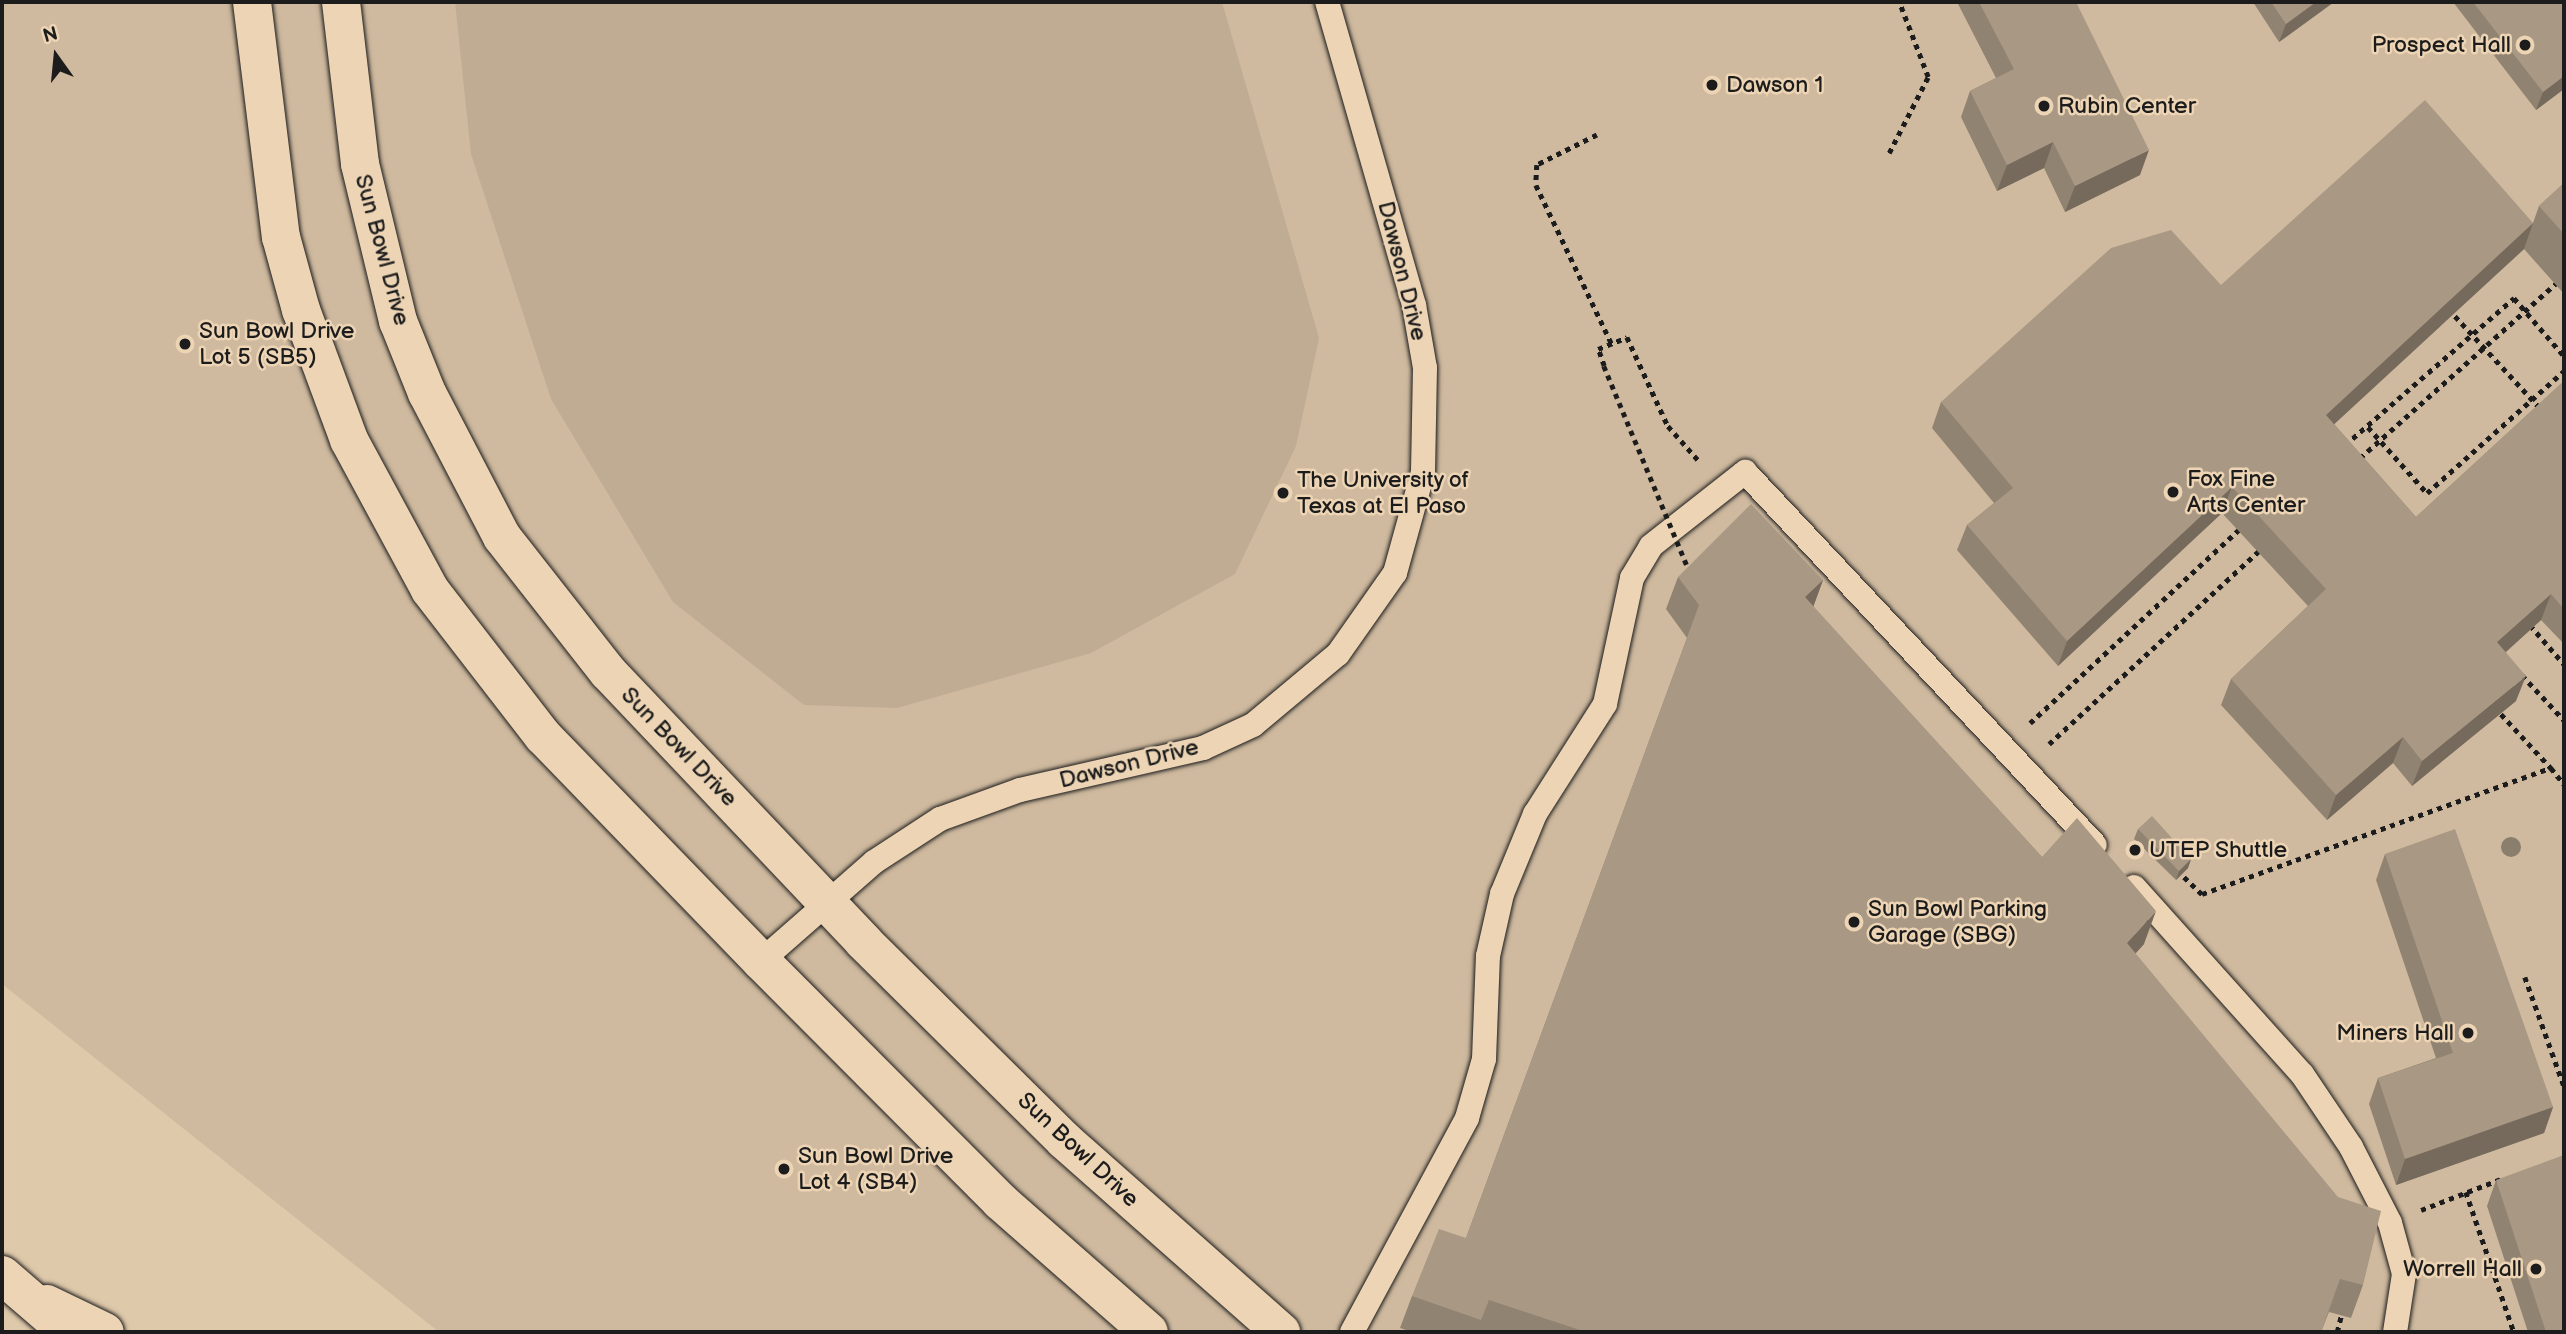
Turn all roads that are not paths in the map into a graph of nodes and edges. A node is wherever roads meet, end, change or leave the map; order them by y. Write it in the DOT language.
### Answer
graph roads {
  1 [pos="252,2"];
  2 [pos="341,2"];
  3 [pos="1326,2"];
  4 [pos="827,902"];
  5 [pos="761,961"];
  6 [pos="14,1284"];
  7 [pos="68,1332"];
  8 [pos="105,1332"];
  9 [pos="1149,1332"];
  10 [pos="1281,1332"];
  11 [pos="1352,1332"];
  12 [pos="2395,1332"];
  1 -- 5 [label="main road"];
  2 -- 4 [label="main road, Sun Bowl Drive"];
  3 -- 4 [label="lane, Dawson Drive"];
  4 -- 5 [label="lane, Dawson Drive"];
  4 -- 10 [label="main road, Sun Bowl Drive"];
  5 -- 9 [label="main road"];
  6 -- 7 [label="main road"];
  6 -- 8 [label="main road"];
  11 -- 12 [label="lane"];
}
